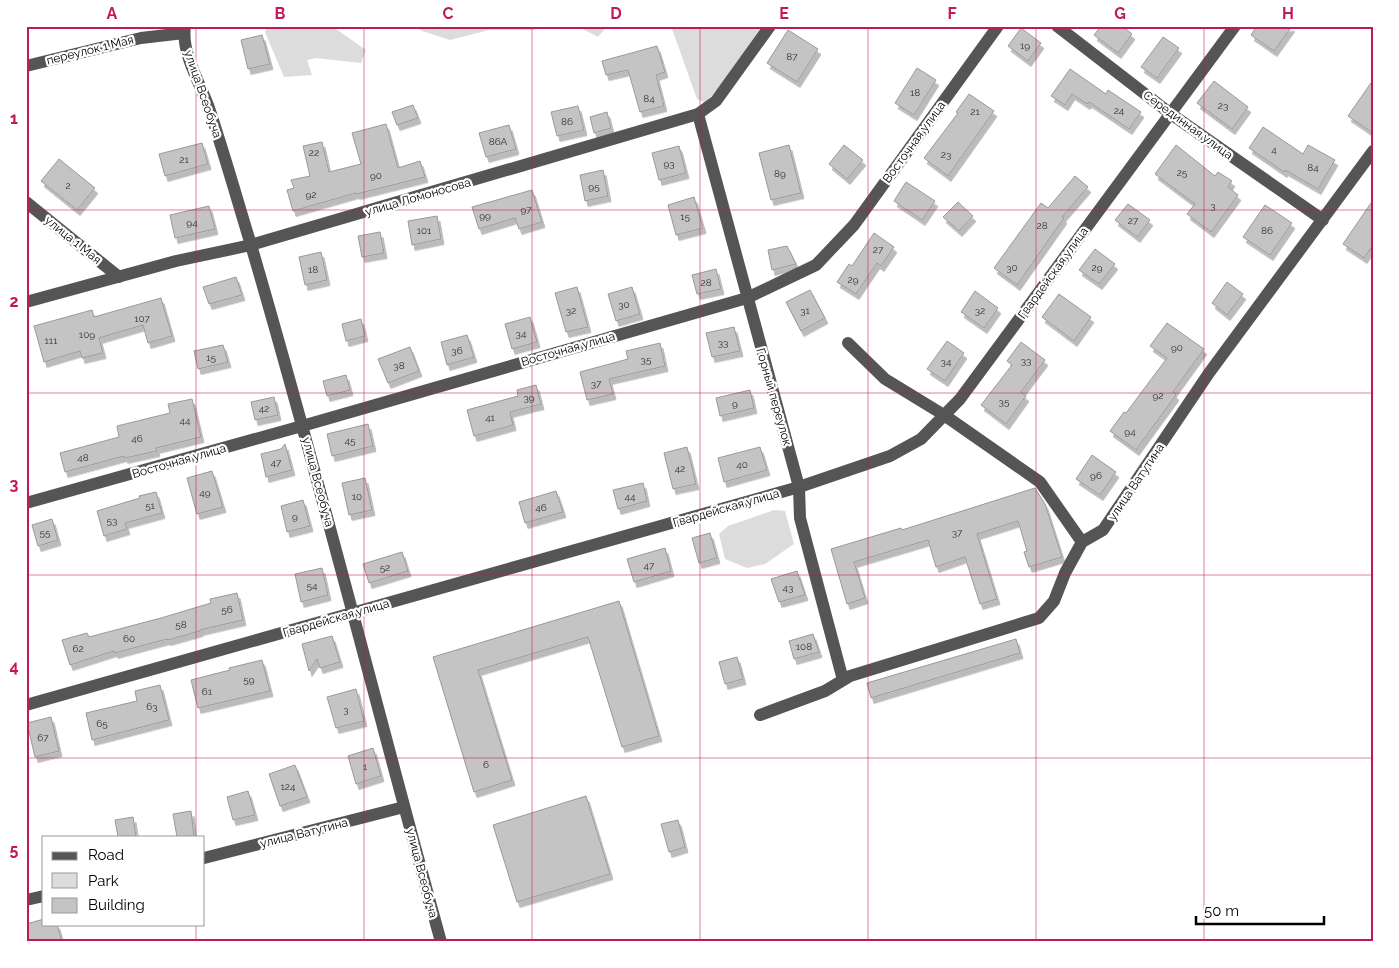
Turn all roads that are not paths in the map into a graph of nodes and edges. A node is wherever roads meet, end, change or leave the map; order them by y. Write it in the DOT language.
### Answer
graph roads {
  1 [pos="770,26"];
  2 [pos="998,26"];
  3 [pos="1057,26"];
  4 [pos="1235,26"];
  5 [pos="185,29"];
  6 [pos="26,66"];
  7 [pos="698,114"];
  8 [pos="1171,114"];
  9 [pos="1373,151"];
  10 [pos="26,202"];
  11 [pos="1323,220"];
  12 [pos="251,245"];
  13 [pos="119,277"];
  14 [pos="747,298"];
  15 [pos="26,302"];
  16 [pos="848,343"];
  17 [pos="944,415"];
  18 [pos="302,426"];
  19 [pos="799,487"];
  20 [pos="26,503"];
  21 [pos="1082,542"];
  22 [pos="354,613"];
  23 [pos="843,680"];
  24 [pos="26,705"];
  25 [pos="760,715"];
  26 [pos="404,807"];
  27 [pos="205,858"];
  28 [pos="42,896"];
  29 [pos="26,900"];
  30 [pos="441,942"];
  1 -- 7 [label="street, улица Ломоносова"];
  2 -- 14 [label="street, Восточная улица"];
  3 -- 8 [label="street, Серединная улица"];
  4 -- 8 [label="street, Гвардейская улица"];
  5 -- 6 [label="street, переулок 1 Мая"];
  5 -- 12 [label="street, улица Всеобуча"];
  7 -- 12 [label="street, улица Ломоносова"];
  7 -- 14 [label="street, Горный переулок"];
  8 -- 11 [label="street, Серединная улица"];
  8 -- 17 [label="street, Гвардейская улица"];
  9 -- 11 [label="street, улица Ватутина"];
  10 -- 13 [label="street, улица 1 Мая"];
  11 -- 21 [label="street, улица Ватутина"];
  12 -- 13 [label="street, улица Ломоносова"];
  12 -- 18 [label="street, улица Всеобуча"];
  13 -- 15 [label="street, улица Ломоносова"];
  14 -- 18 [label="street, Восточная улица"];
  14 -- 19 [label="street, Горный переулок"];
  16 -- 17 [label="street"];
  17 -- 19 [label="street, Гвардейская улица"];
  17 -- 21 [label="street"];
  18 -- 20 [label="street, Восточная улица"];
  18 -- 22 [label="street, улица Всеобуча"];
  19 -- 22 [label="street, Гвардейская улица"];
  19 -- 23 [label="street, Горный переулок"];
  21 -- 23 [label="street"];
  22 -- 24 [label="street, Гвардейская улица"];
  22 -- 26 [label="street, улица Всеобуча"];
  23 -- 25 [label="street"];
  26 -- 27 [label="street, улица Ватутина"];
  26 -- 30 [label="street, улица Всеобуча"];
  28 -- 29 [label="street"];
}
